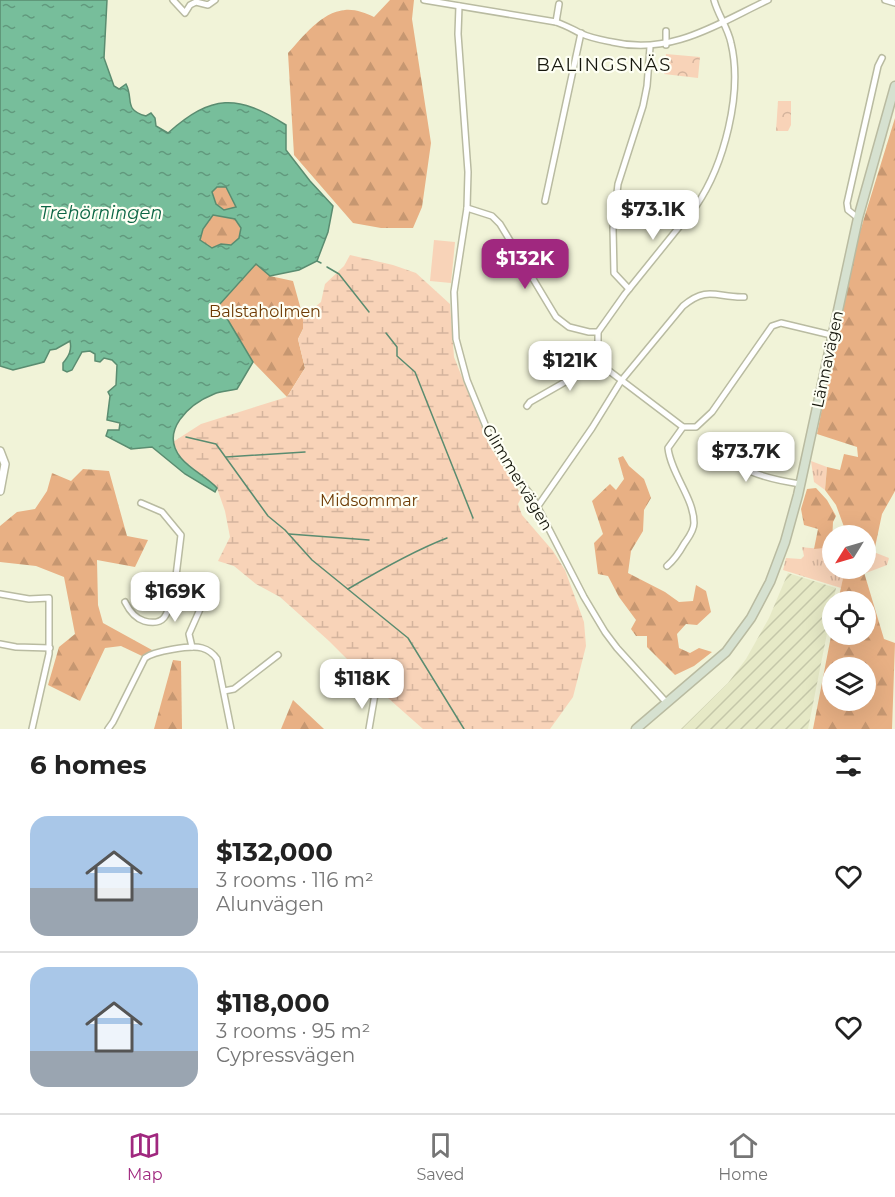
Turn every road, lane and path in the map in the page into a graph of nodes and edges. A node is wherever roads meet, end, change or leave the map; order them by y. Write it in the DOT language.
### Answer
graph roads {
  1 [pos="173,0"];
  2 [pos="215,0"];
  3 [pos="424,0"];
  4 [pos="714,0"];
  5 [pos="768,0"];
  6 [pos="885,0"];
  7 [pos="895,3"];
  8 [pos="559,4"];
  9 [pos="459,6"];
  10 [pos="723,21"];
  11 [pos="556,22"];
  12 [pos="666,31"];
  13 [pos="580,33"];
  14 [pos="666,45"];
  15 [pos="650,46"];
  16 [pos="882,57"];
  17 [pos="895,86"];
  18 [pos="545,201"];
  19 [pos="467,208"];
  20 [pos="858,218"];
  21 [pos="629,289"];
  22 [pos="744,297"];
  23 [pos="598,332"];
  24 [pos="831,334"];
  25 [pos="600,362"];
  26 [pos="621,381"];
  27 [pos="527,406"];
  28 [pos="683,427"];
  29 [pos="708,443"];
  30 [pos="0,451"];
  31 [pos="800,484"];
  32 [pos="0,491"];
  33 [pos="141,503"];
  34 [pos="538,506"];
  35 [pos="666,566"];
  36 [pos="178,581"];
  37 [pos="0,594"];
  38 [pos="125,602"];
  39 [pos="0,644"];
  40 [pos="192,647"];
  41 [pos="50,648"];
  42 [pos="278,655"];
  43 [pos="224,691"];
  44 [pos="375,694"];
  45 [pos="666,702"];
  46 [pos="32,729"];
  47 [pos="108,729"];
  48 [pos="231,729"];
  49 [pos="369,729"];
  50 [pos="636,729"];
  1 -- 2 [label="street"];
  3 -- 9 [label="street"];
  4 -- 10 [label="street"];
  5 -- 10 [label="street"];
  6 -- 7 [label="street"];
  8 -- 11 [label="street"];
  9 -- 11 [label="street"];
  9 -- 19 [label="street, Glimmervägen"];
  10 -- 14 [label="street"];
  10 -- 21 [label="street"];
  11 -- 13 [label="street"];
  12 -- 14 [label="street"];
  13 -- 15 [label="street"];
  13 -- 18 [label="street"];
  14 -- 15 [label="street"];
  15 -- 21 [label="street"];
  16 -- 20 [label="street"];
  17 -- 20 [label="main road, Lännavägen"];
  19 -- 23 [label="street"];
  19 -- 34 [label="street, Glimmervägen"];
  20 -- 24 [label="main road, Lännavägen"];
  21 -- 23 [label="street"];
  22 -- 26 [label="street"];
  23 -- 25 [label="street"];
  24 -- 28 [label="street"];
  24 -- 31 [label="main road, Lännavägen"];
  25 -- 26 [label="street"];
  25 -- 27 [label="street"];
  26 -- 28 [label="street"];
  26 -- 34 [label="street"];
  28 -- 35 [label="street"];
  29 -- 31 [label="street"];
  30 -- 32 [label="street"];
  31 -- 45 [label="main road, Lännavägen"];
  33 -- 36 [label="street"];
  34 -- 45 [label="street, Glimmervägen"];
  36 -- 38 [label="street"];
  36 -- 40 [label="street"];
  37 -- 41 [label="street"];
  39 -- 41 [label="street"];
  40 -- 43 [label="street"];
  40 -- 47 [label="street"];
  41 -- 46 [label="street"];
  42 -- 43 [label="street"];
  43 -- 48 [label="street"];
  44 -- 49 [label="street"];
  45 -- 50 [label="main road, Lännavägen"];
}
